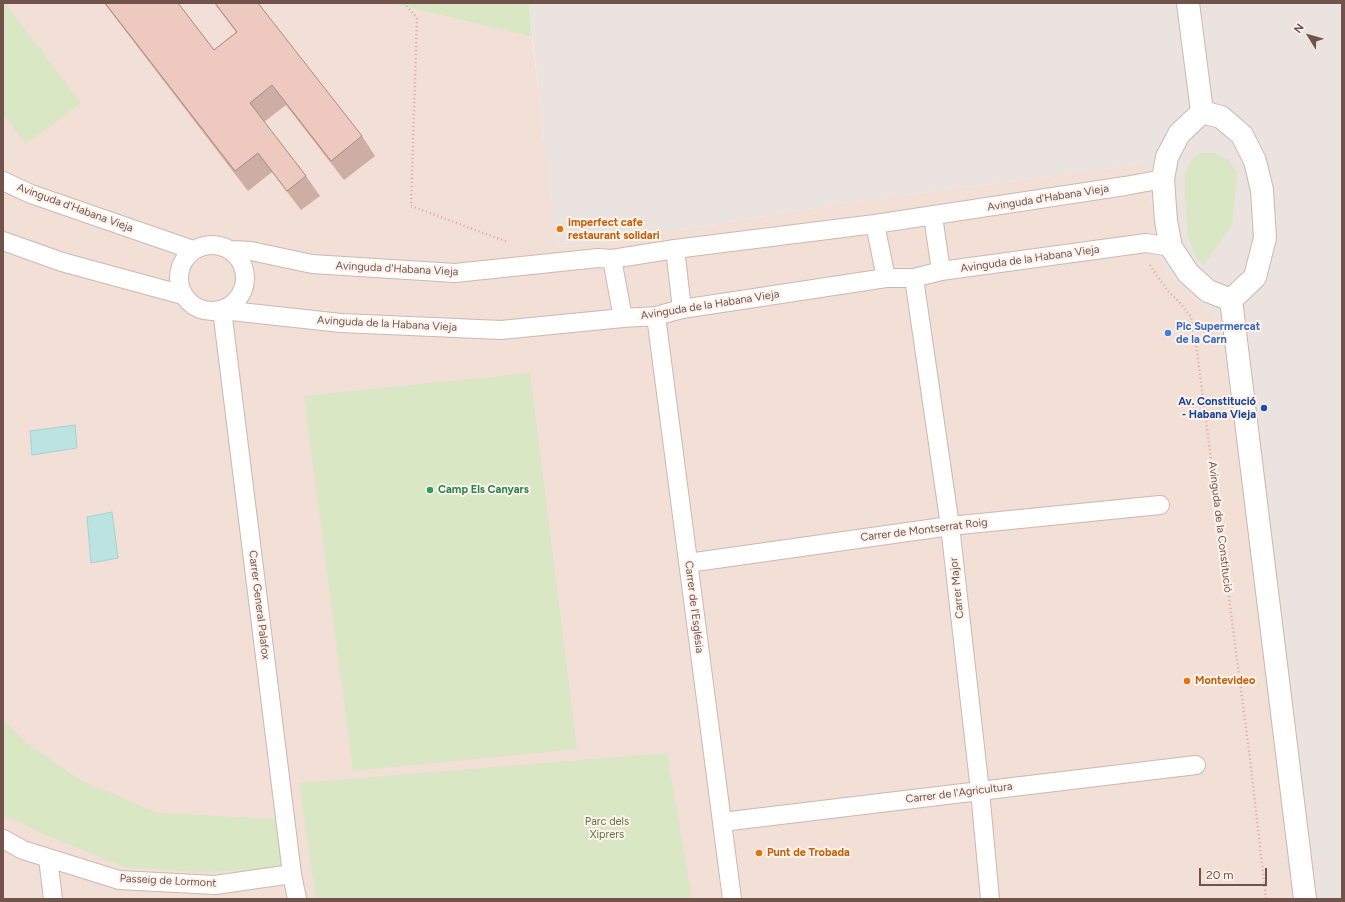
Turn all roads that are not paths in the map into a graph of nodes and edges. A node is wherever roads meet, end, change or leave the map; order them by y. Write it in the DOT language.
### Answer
graph roads {
  1 [pos="1188,3"];
  2 [pos="1202,112"];
  3 [pos="1163,179"];
  4 [pos="3,181"];
  5 [pos="934,216"];
  6 [pos="875,224"];
  7 [pos="3,241"];
  8 [pos="1170,247"];
  9 [pos="675,249"];
  10 [pos="193,250"];
  11 [pos="231,250"];
  12 [pos="612,259"];
  13 [pos="941,271"];
  14 [pos="886,278"];
  15 [pos="914,278"];
  16 [pos="183,295"];
  17 [pos="1231,300"];
  18 [pos="682,309"];
  19 [pos="222,310"];
  20 [pos="656,316"];
  21 [pos="623,318"];
  22 [pos="1160,505"];
  23 [pos="950,526"];
  24 [pos="688,563"];
  25 [pos="1196,765"];
  26 [pos="980,791"];
  27 [pos="722,822"];
  28 [pos="3,839"];
  29 [pos="48,858"];
  30 [pos="292,874"];
  31 [pos="53,899"];
  32 [pos="297,899"];
  33 [pos="732,899"];
  34 [pos="990,899"];
  35 [pos="1305,899"];
  1 -- 2 [label="street"];
  2 -- 3 [label="street"];
  2 -- 17 [label="street"];
  3 -- 5 [label="street, Avinguda d'Habana Vieja"];
  3 -- 8 [label="street"];
  4 -- 10 [label="street, Avinguda d'Habana Vieja"];
  5 -- 6 [label="street, Avinguda d'Habana Vieja"];
  5 -- 13 [label="street"];
  6 -- 9 [label="street, Avinguda d'Habana Vieja"];
  6 -- 14 [label="street"];
  7 -- 16 [label="street"];
  8 -- 13 [label="street, Avinguda de la Habana Vieja"];
  8 -- 17 [label="street"];
  9 -- 12 [label="street, Avinguda d'Habana Vieja"];
  9 -- 18 [label="street"];
  10 -- 11 [label="street"];
  10 -- 16 [label="street"];
  11 -- 12 [label="street, Avinguda d'Habana Vieja"];
  11 -- 19 [label="street"];
  12 -- 21 [label="street"];
  13 -- 15 [label="street, Avinguda de la Habana Vieja"];
  14 -- 15 [label="street, Avinguda de la Habana Vieja"];
  14 -- 18 [label="street, Avinguda de la Habana Vieja"];
  15 -- 23 [label="street, Carrer Major"];
  16 -- 19 [label="street"];
  17 -- 35 [label="street"];
  18 -- 20 [label="street, Avinguda de la Habana Vieja"];
  19 -- 21 [label="street, Avinguda de la Habana Vieja"];
  19 -- 30 [label="street, Carrer General Palafox"];
  20 -- 21 [label="street, Avinguda de la Habana Vieja"];
  20 -- 24 [label="street, Carrer de l'Església"];
  22 -- 23 [label="street, Carrer de Montserrat Roig"];
  23 -- 24 [label="street, Carrer de Montserrat Roig"];
  23 -- 26 [label="street, Carrer Major"];
  24 -- 27 [label="street, Carrer de l'Església"];
  25 -- 26 [label="street, Carrer de l'Agricultura"];
  26 -- 27 [label="street, Carrer de l'Agricultura"];
  26 -- 34 [label="street, Carrer Major"];
  27 -- 33 [label="street, Carrer de l'Església"];
  28 -- 29 [label="street, Passeig de Lormont"];
  29 -- 30 [label="street, Passeig de Lormont"];
  29 -- 31 [label="street"];
  30 -- 32 [label="street, Carrer General Palafox"];
}
